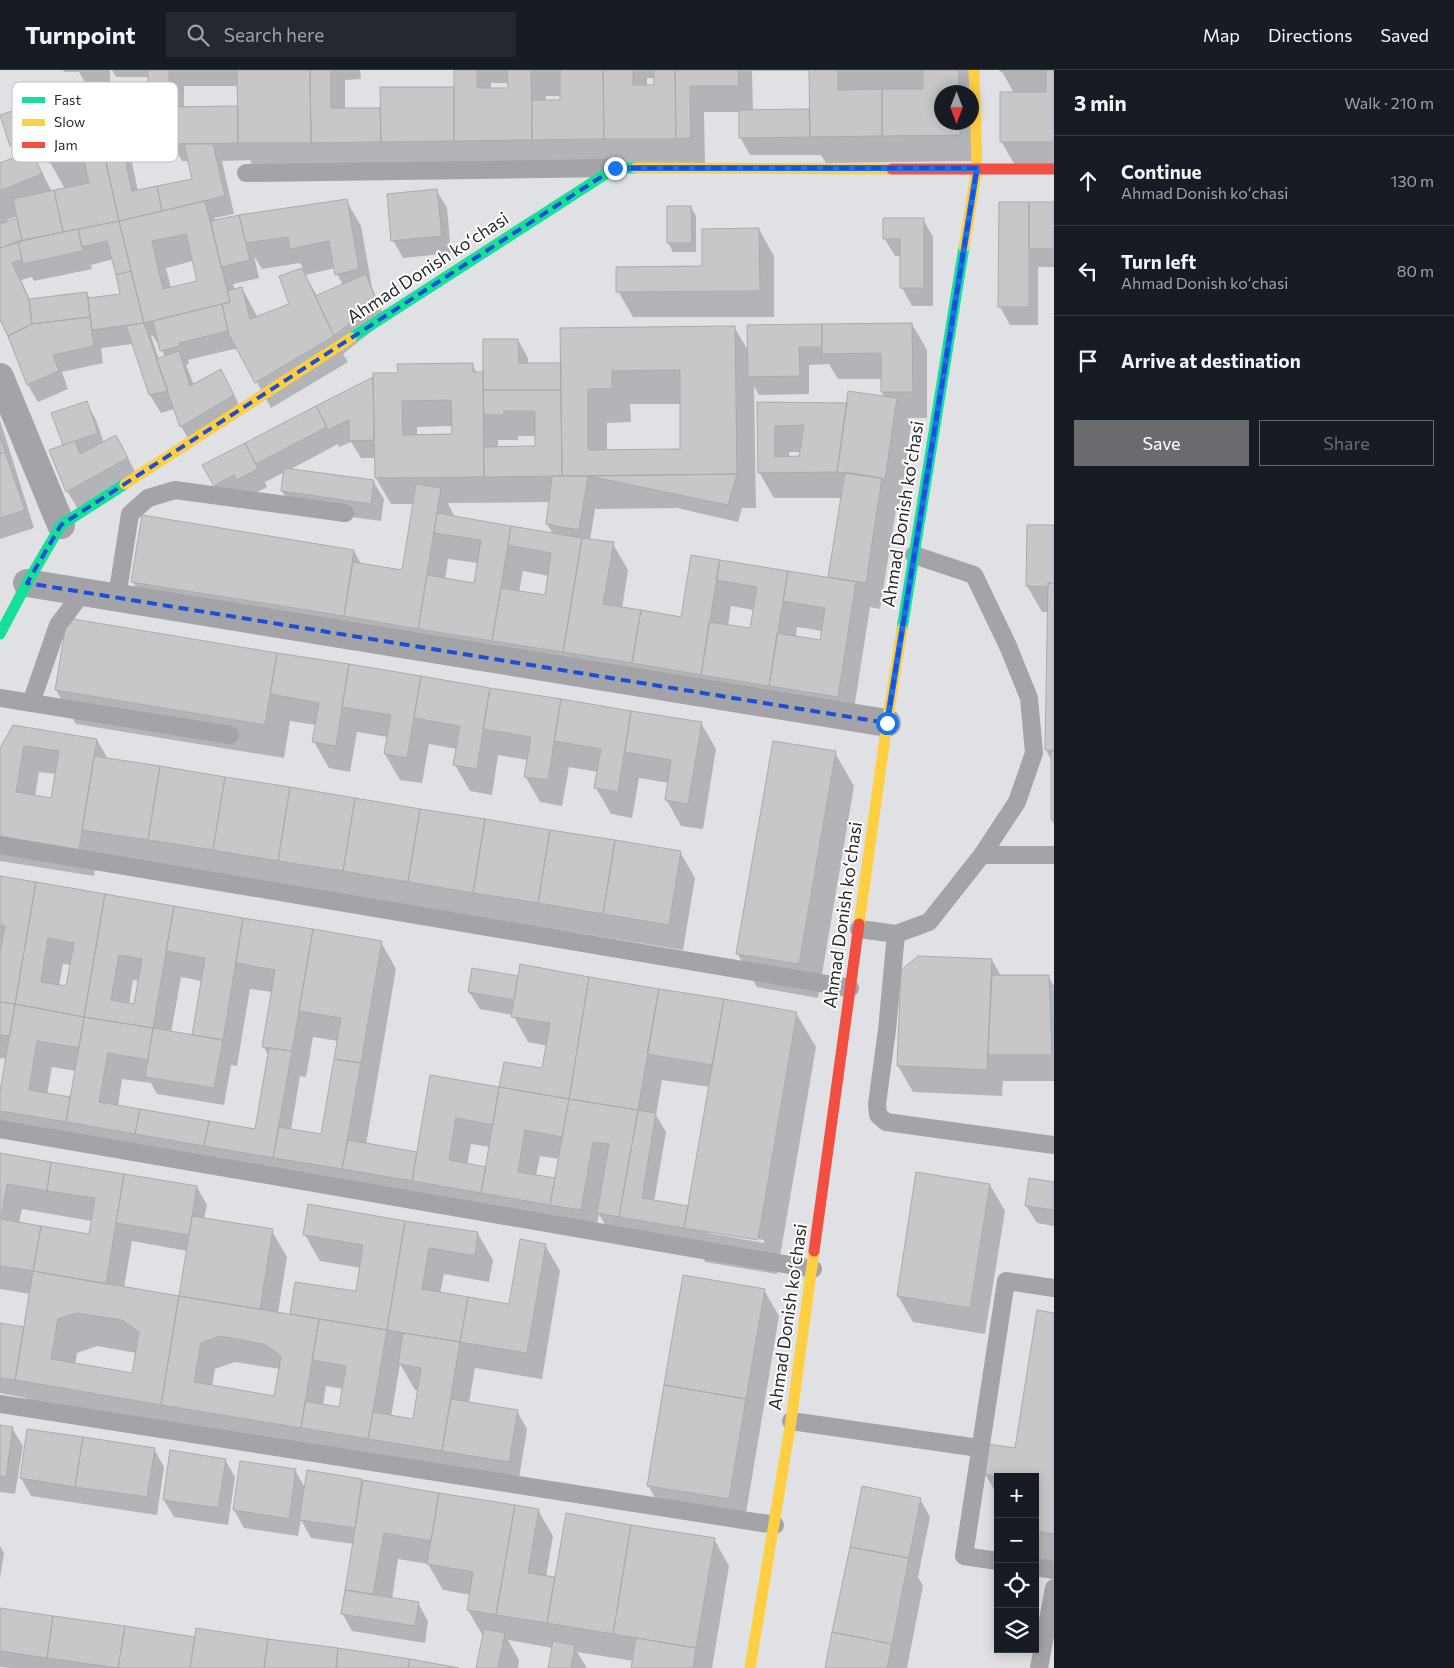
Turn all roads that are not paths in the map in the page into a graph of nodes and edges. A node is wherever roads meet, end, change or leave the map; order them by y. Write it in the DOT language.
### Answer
graph roads {
  1 [pos="974,70"];
  2 [pos="615,168"];
  3 [pos="977,168"];
  4 [pos="1054,169"];
  5 [pos="246,173"];
  6 [pos="0,377"];
  7 [pos="345,513"];
  8 [pos="61,525"];
  9 [pos="914,555"];
  10 [pos="27,583"];
  11 [pos="83,592"];
  12 [pos="117,597"];
  13 [pos="0,634"];
  14 [pos="0,698"];
  15 [pos="31,703"];
  16 [pos="887,723"];
  17 [pos="230,735"];
  18 [pos="0,845"];
  19 [pos="982,855"];
  20 [pos="1054,855"];
  21 [pos="858,930"];
  22 [pos="896,934"];
  23 [pos="850,988"];
  24 [pos="0,1129"];
  25 [pos="1054,1144"];
  26 [pos="812,1269"];
  27 [pos="1054,1288"];
  28 [pos="0,1404"];
  29 [pos="791,1421"];
  30 [pos="979,1448"];
  31 [pos="775,1524"];
  32 [pos="994,1560"];
  33 [pos="1039,1568"];
  34 [pos="1054,1570"];
  35 [pos="1054,1588"];
  36 [pos="750,1668"];
  37 [pos="1039,1668"];
  1 -- 3 [label="street, Ahmad Donish koʻchasi"];
  2 -- 3 [label="street"];
  2 -- 5 [label="lane"];
  2 -- 8 [label="street, Ahmad Donish koʻchasi"];
  3 -- 4 [label="street"];
  3 -- 9 [label="street, Ahmad Donish koʻchasi"];
  6 -- 8 [label="street"];
  7 -- 12 [label="lane"];
  8 -- 10 [label="street, Ahmad Donish koʻchasi"];
  9 -- 16 [label="street, Ahmad Donish koʻchasi"];
  9 -- 19 [label="lane"];
  10 -- 11 [label="street"];
  10 -- 13 [label="street, Ahmad Donish koʻchasi"];
  11 -- 12 [label="street"];
  11 -- 15 [label="lane"];
  12 -- 16 [label="street"];
  14 -- 15 [label="lane"];
  15 -- 17 [label="lane"];
  16 -- 21 [label="street, Ahmad Donish koʻchasi"];
  18 -- 23 [label="lane"];
  19 -- 20 [label="lane"];
  19 -- 22 [label="lane"];
  21 -- 22 [label="lane"];
  21 -- 23 [label="street, Ahmad Donish koʻchasi"];
  22 -- 25 [label="lane"];
  23 -- 26 [label="street, Ahmad Donish koʻchasi"];
  24 -- 26 [label="lane"];
  26 -- 29 [label="street, Ahmad Donish koʻchasi"];
  27 -- 30 [label="lane"];
  28 -- 31 [label="lane"];
  29 -- 30 [label="lane"];
  29 -- 31 [label="street, Ahmad Donish koʻchasi"];
  30 -- 32 [label="lane"];
  31 -- 36 [label="street, Ahmad Donish koʻchasi"];
  33 -- 34 [label="lane"];
  35 -- 37 [label="lane"];
}
